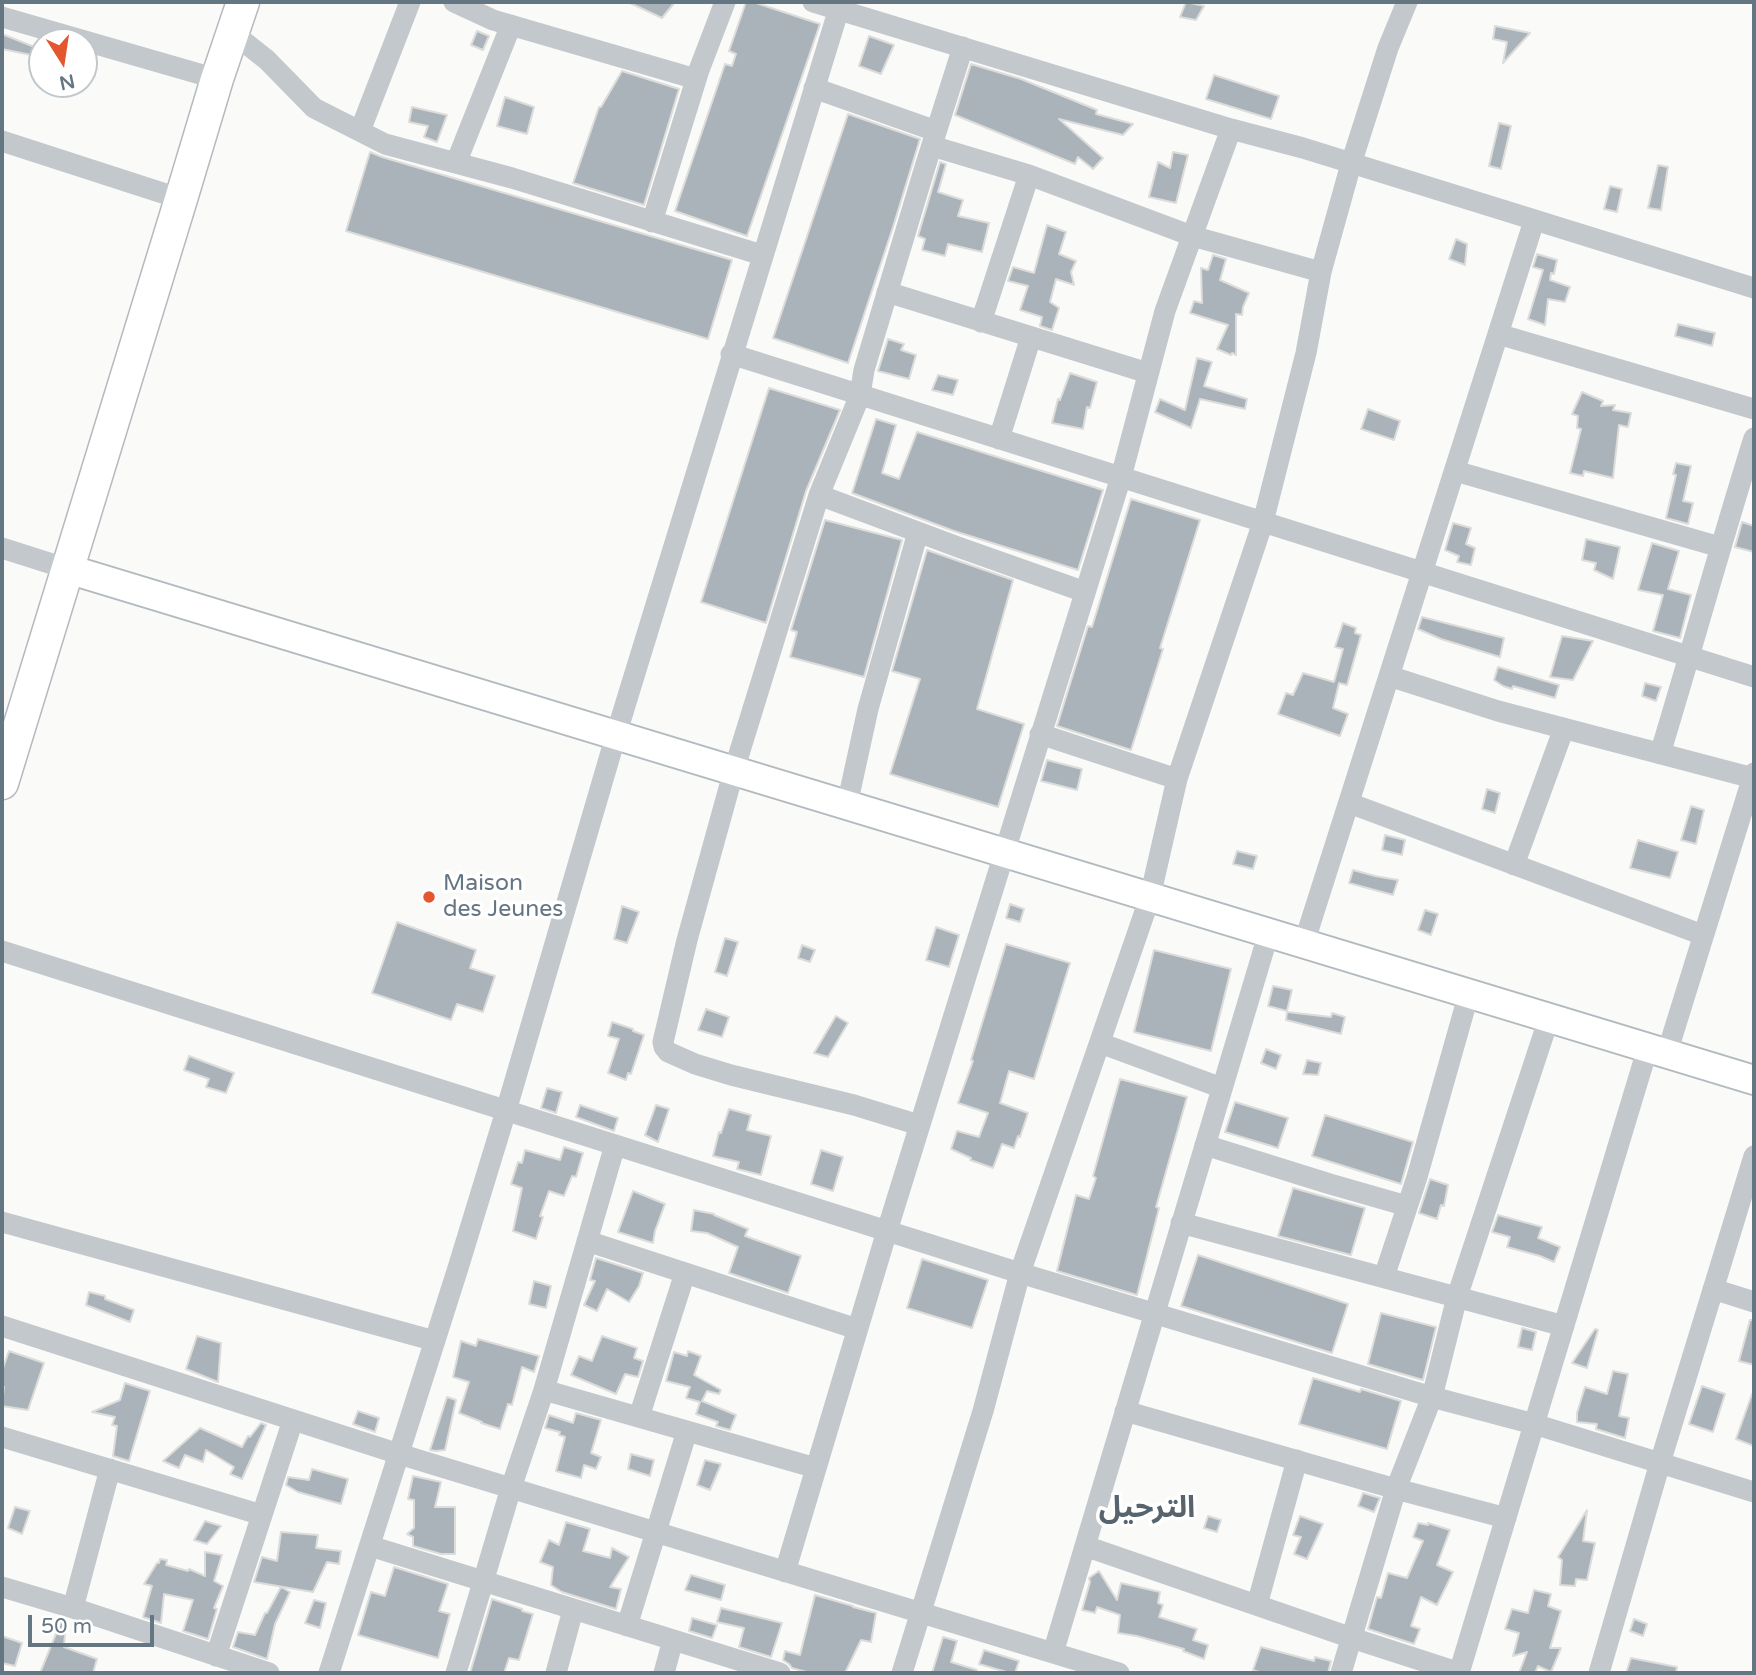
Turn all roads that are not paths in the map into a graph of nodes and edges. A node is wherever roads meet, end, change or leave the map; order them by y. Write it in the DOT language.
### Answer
graph roads {
  1 [pos="243,2"];
  2 [pos="410,2"];
  3 [pos="454,2"];
  4 [pos="725,2"];
  5 [pos="813,2"];
  6 [pos="1407,2"];
  7 [pos="839,5"];
  8 [pos="2,17"];
  9 [pos="511,25"];
  10 [pos="233,33"];
  11 [pos="963,47"];
  12 [pos="217,79"];
  13 [pos="696,79"];
  14 [pos="814,88"];
  15 [pos="1231,129"];
  16 [pos="360,131"];
  17 [pos="934,139"];
  18 [pos="2,141"];
  19 [pos="456,163"];
  20 [pos="1351,164"];
  21 [pos="1029,175"];
  22 [pos="181,199"];
  23 [pos="1534,221"];
  24 [pos="652,222"];
  25 [pos="1192,236"];
  26 [pos="762,255"];
  27 [pos="1321,272"];
  28 [pos="1754,288"];
  29 [pos="887,292"];
  30 [pos="981,322"];
  31 [pos="1498,334"];
  32 [pos="1031,337"];
  33 [pos="731,354"];
  34 [pos="1148,373"];
  35 [pos="860,395"];
  36 [pos="1754,409"];
  37 [pos="1754,438"];
  38 [pos="999,439"];
  39 [pos="1455,471"];
  40 [pos="1121,477"];
  41 [pos="819,495"];
  42 [pos="1263,522"];
  43 [pos="918,532"];
  44 [pos="1720,547"];
  45 [pos="2,548"];
  46 [pos="68,569"];
  47 [pos="1422,572"];
  48 [pos="1085,592"];
  49 [pos="1690,657"];
  50 [pos="1389,676"];
  51 [pos="1754,677"];
  52 [pos="1564,728"];
  53 [pos="1040,734"];
  54 [pos="616,735"];
  55 [pos="1660,754"];
  56 [pos="734,771"];
  57 [pos="1753,776"];
  58 [pos="1177,779"];
  59 [pos="2,783"];
  60 [pos="1349,803"];
  61 [pos="847,805"];
  62 [pos="1003,852"];
  63 [pos="1514,864"];
  64 [pos="1150,897"];
  65 [pos="1269,932"];
  66 [pos="1703,935"];
  67 [pos="1304,943"];
  68 [pos="2,951"];
  69 [pos="1469,993"];
  70 [pos="1549,1018"];
  71 [pos="1100,1043"];
  72 [pos="1657,1050"];
  73 [pos="1754,1080"];
  74 [pos="1222,1088"];
  75 [pos="506,1111"];
  76 [pos="919,1125"];
  77 [pos="615,1145"];
  78 [pos="1205,1145"];
  79 [pos="1754,1156"];
  80 [pos="1407,1206"];
  81 [pos="2,1222"];
  82 [pos="1181,1223"];
  83 [pos="887,1231"];
  84 [pos="587,1241"];
  85 [pos="685,1273"];
  86 [pos="1020,1273"];
  87 [pos="1384,1277"];
  88 [pos="1713,1289"];
  89 [pos="1457,1297"];
  90 [pos="1754,1302"];
  91 [pos="1154,1312"];
  92 [pos="1564,1325"];
  93 [pos="2,1326"];
  94 [pos="857,1329"];
  95 [pos="435,1341"];
  96 [pos="544,1390"];
  97 [pos="1432,1396"];
  98 [pos="1125,1411"];
  99 [pos="639,1417"];
  100 [pos="293,1420"];
  101 [pos="1534,1424"];
  102 [pos="687,1431"];
  103 [pos="2,1437"];
  104 [pos="399,1454"];
  105 [pos="1297,1460"];
  106 [pos="1660,1463"];
  107 [pos="816,1468"];
  108 [pos="110,1469"];
  109 [pos="511,1488"];
  110 [pos="1396,1489"];
  111 [pos="1754,1492"];
  112 [pos="262,1515"];
  113 [pos="1506,1518"];
  114 [pos="656,1532"];
  115 [pos="370,1546"];
  116 [pos="1085,1546"];
  117 [pos="785,1572"];
  118 [pos="482,1581"];
  119 [pos="2,1587"];
  120 [pos="1257,1605"];
  121 [pos="73,1608"];
  122 [pos="573,1610"];
  123 [pos="921,1614"];
  124 [pos="627,1626"];
  125 [pos="1352,1638"];
  126 [pos="673,1640"];
  127 [pos="1053,1653"];
  128 [pos="216,1656"];
  129 [pos="269,1673"];
  130 [pos="329,1673"];
  131 [pos="456,1673"];
  132 [pos="556,1673"];
  133 [pos="664,1673"];
  134 [pos="777,1673"];
  135 [pos="902,1673"];
  136 [pos="1119,1673"];
  137 [pos="1341,1673"];
  138 [pos="1459,1673"];
  139 [pos="1598,1673"];
  1 -- 10 [label="main road"];
  2 -- 16 [label="street"];
  3 -- 9 [label="street"];
  4 -- 13 [label="street"];
  5 -- 7 [label="street"];
  6 -- 20 [label="street"];
  7 -- 11 [label="street"];
  7 -- 14 [label="street"];
  8 -- 12 [label="street"];
  9 -- 13 [label="street"];
  9 -- 19 [label="street"];
  10 -- 12 [label="main road"];
  10 -- 16 [label="street"];
  11 -- 15 [label="street"];
  11 -- 17 [label="street"];
  12 -- 22 [label="main road"];
  13 -- 24 [label="street"];
  14 -- 17 [label="street"];
  14 -- 26 [label="street"];
  15 -- 20 [label="street"];
  15 -- 25 [label="street"];
  16 -- 19 [label="street"];
  17 -- 21 [label="street"];
  17 -- 29 [label="street"];
  18 -- 22 [label="street"];
  19 -- 24 [label="street"];
  20 -- 23 [label="street"];
  20 -- 27 [label="street"];
  21 -- 25 [label="street"];
  21 -- 30 [label="street"];
  22 -- 46 [label="main road"];
  23 -- 28 [label="street"];
  23 -- 31 [label="street"];
  24 -- 26 [label="street"];
  25 -- 27 [label="street"];
  25 -- 34 [label="street"];
  26 -- 33 [label="street"];
  27 -- 42 [label="street"];
  29 -- 30 [label="street"];
  29 -- 35 [label="street"];
  30 -- 32 [label="street"];
  31 -- 36 [label="street"];
  31 -- 39 [label="street"];
  32 -- 34 [label="street"];
  32 -- 38 [label="street"];
  33 -- 35 [label="street"];
  33 -- 54 [label="street"];
  34 -- 40 [label="street"];
  35 -- 38 [label="street"];
  35 -- 41 [label="street"];
  37 -- 44 [label="street"];
  38 -- 40 [label="street"];
  39 -- 44 [label="street"];
  39 -- 47 [label="street"];
  40 -- 42 [label="street"];
  40 -- 48 [label="street"];
  41 -- 43 [label="street"];
  41 -- 56 [label="street"];
  42 -- 47 [label="street"];
  42 -- 58 [label="street"];
  43 -- 48 [label="street"];
  43 -- 61 [label="street"];
  44 -- 49 [label="street"];
  45 -- 46 [label="street"];
  46 -- 54 [label="street"];
  46 -- 59 [label="main road"];
  47 -- 49 [label="street"];
  47 -- 50 [label="street"];
  48 -- 53 [label="street"];
  49 -- 51 [label="street"];
  49 -- 55 [label="street"];
  50 -- 52 [label="street"];
  50 -- 60 [label="street"];
  52 -- 55 [label="street"];
  52 -- 63 [label="street"];
  53 -- 58 [label="street"];
  53 -- 62 [label="street"];
  54 -- 56 [label="street"];
  54 -- 75 [label="street"];
  55 -- 57 [label="street"];
  56 -- 61 [label="street"];
  56 -- 76 [label="street"];
  57 -- 66 [label="street"];
  58 -- 64 [label="street"];
  60 -- 63 [label="street"];
  60 -- 67 [label="street"];
  61 -- 62 [label="street"];
  62 -- 64 [label="street"];
  62 -- 76 [label="street"];
  63 -- 66 [label="street"];
  64 -- 65 [label="street"];
  64 -- 71 [label="street"];
  65 -- 67 [label="street"];
  65 -- 74 [label="street"];
  66 -- 72 [label="street"];
  67 -- 69 [label="street"];
  68 -- 75 [label="street"];
  69 -- 70 [label="street"];
  69 -- 80 [label="street"];
  70 -- 72 [label="street"];
  70 -- 89 [label="street"];
  71 -- 74 [label="street"];
  71 -- 86 [label="street"];
  72 -- 73 [label="street"];
  72 -- 92 [label="street"];
  74 -- 78 [label="street"];
  75 -- 77 [label="street"];
  75 -- 95 [label="street"];
  76 -- 83 [label="street"];
  77 -- 83 [label="street"];
  77 -- 84 [label="street"];
  78 -- 80 [label="street"];
  78 -- 82 [label="street"];
  79 -- 88 [label="street"];
  80 -- 87 [label="street"];
  81 -- 95 [label="street"];
  82 -- 87 [label="street"];
  82 -- 91 [label="street"];
  83 -- 86 [label="street"];
  83 -- 94 [label="street"];
  84 -- 85 [label="street"];
  84 -- 96 [label="street"];
  85 -- 94 [label="street"];
  85 -- 99 [label="street"];
  86 -- 91 [label="street"];
  86 -- 123 [label="street"];
  87 -- 89 [label="street"];
  88 -- 90 [label="street"];
  88 -- 106 [label="street"];
  89 -- 92 [label="street"];
  89 -- 97 [label="street"];
  91 -- 97 [label="street"];
  91 -- 98 [label="street"];
  92 -- 101 [label="street"];
  93 -- 100 [label="street"];
  94 -- 107 [label="street"];
  95 -- 104 [label="street"];
  96 -- 99 [label="street"];
  96 -- 109 [label="street"];
  97 -- 101 [label="street"];
  97 -- 110 [label="street"];
  98 -- 105 [label="street"];
  98 -- 116 [label="street"];
  99 -- 102 [label="street"];
  100 -- 104 [label="street"];
  100 -- 112 [label="street"];
  101 -- 106 [label="street"];
  101 -- 113 [label="street"];
  102 -- 107 [label="street"];
  102 -- 114 [label="street"];
  103 -- 108 [label="street"];
  104 -- 109 [label="street"];
  104 -- 115 [label="street"];
  105 -- 110 [label="street"];
  105 -- 120 [label="street"];
  106 -- 111 [label="street"];
  106 -- 139 [label="street"];
  107 -- 117 [label="street"];
  108 -- 112 [label="street"];
  108 -- 121 [label="street"];
  109 -- 114 [label="street"];
  109 -- 118 [label="street"];
  110 -- 113 [label="street"];
  110 -- 125 [label="street"];
  112 -- 128 [label="street"];
  113 -- 138 [label="street"];
  114 -- 117 [label="street"];
  114 -- 124 [label="street"];
  115 -- 118 [label="street"];
  115 -- 130 [label="street"];
  116 -- 120 [label="street"];
  116 -- 127 [label="street"];
  117 -- 123 [label="street"];
  118 -- 122 [label="street"];
  118 -- 131 [label="street"];
  119 -- 121 [label="street"];
  120 -- 125 [label="street"];
  121 -- 128 [label="street"];
  122 -- 124 [label="street"];
  122 -- 132 [label="street"];
  123 -- 127 [label="street"];
  123 -- 135 [label="street"];
  124 -- 126 [label="street"];
  125 -- 137 [label="street"];
  125 -- 138 [label="street"];
  126 -- 133 [label="street"];
  126 -- 134 [label="street"];
  127 -- 136 [label="street"];
  128 -- 129 [label="street"];
}
